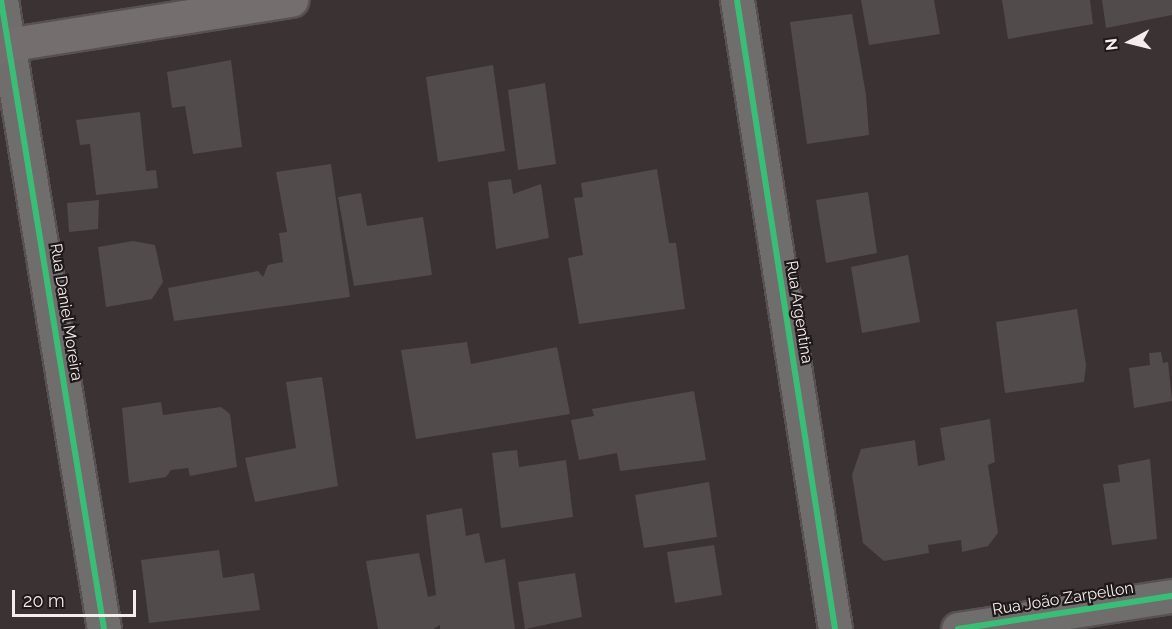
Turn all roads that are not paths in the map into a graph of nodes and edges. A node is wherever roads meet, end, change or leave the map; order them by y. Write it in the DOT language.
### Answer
graph roads {
  1 [pos="0,0"];
  2 [pos="291,0"];
  3 [pos="737,0"];
  4 [pos="4,46"];
  5 [pos="1172,596"];
  6 [pos="104,629"];
  7 [pos="835,629"];
  8 [pos="958,629"];
  1 -- 4 [label="street, Rua Daniel Moreira"];
  2 -- 4 [label="main road"];
  3 -- 7 [label="street, Rua Argentina"];
  4 -- 6 [label="street, Rua Daniel Moreira"];
  5 -- 8 [label="street, Rua João Zarpellon"];
}
